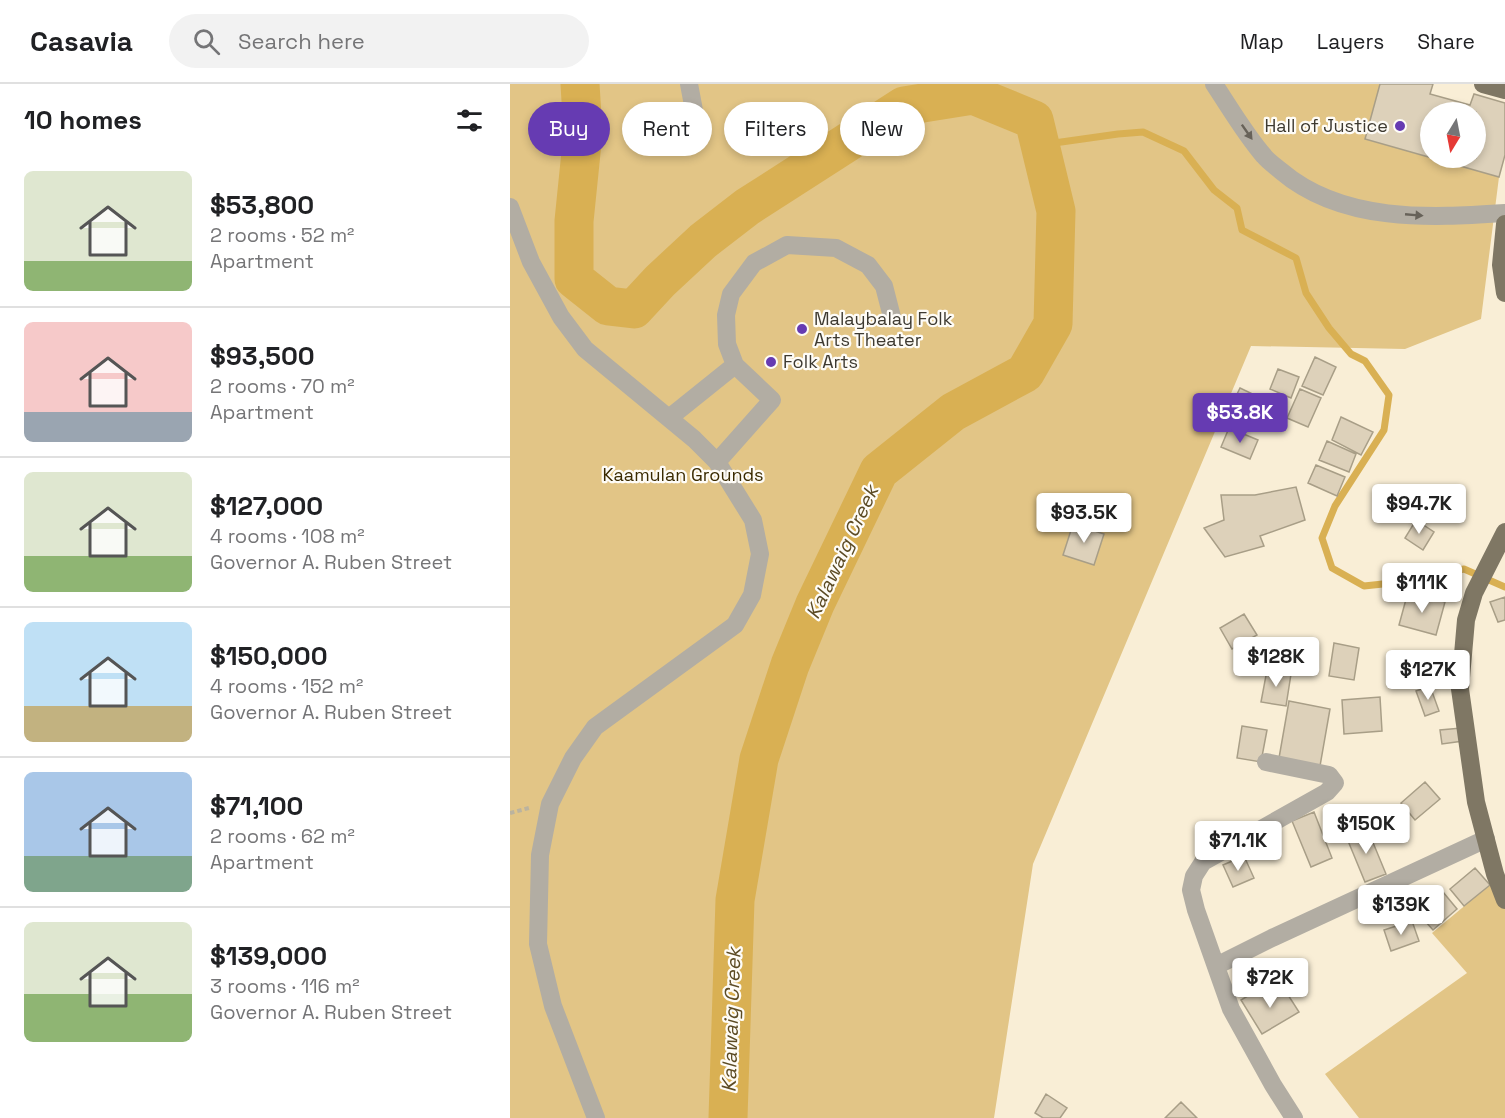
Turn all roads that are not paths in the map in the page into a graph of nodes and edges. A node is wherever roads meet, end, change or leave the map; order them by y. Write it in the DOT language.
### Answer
graph roads {
  1 [pos="689,84"];
  2 [pos="1214,84"];
  3 [pos="1484,84"];
  4 [pos="1505,90"];
  5 [pos="692,102"];
  6 [pos="510,207"];
  7 [pos="1505,213"];
  8 [pos="1505,224"];
  9 [pos="1505,293"];
  10 [pos="892,317"];
  11 [pos="735,365"];
  12 [pos="669,418"];
  13 [pos="717,462"];
  14 [pos="1505,532"];
  15 [pos="1266,762"];
  16 [pos="1486,839"];
  17 [pos="1505,900"];
  18 [pos="1216,966"];
  19 [pos="596,1118"];
  20 [pos="1294,1118"];
  1 -- 5 [label="street"];
  2 -- 7 [label="street, one-way"];
  3 -- 4 [label="main road"];
  6 -- 12 [label="street"];
  8 -- 9 [label="main road"];
  10 -- 11 [label="street"];
  11 -- 12 [label="street"];
  11 -- 13 [label="street"];
  12 -- 13 [label="street"];
  13 -- 19 [label="street"];
  14 -- 16 [label="main road"];
  15 -- 18 [label="street"];
  16 -- 17 [label="main road"];
  16 -- 18 [label="street"];
  18 -- 20 [label="street"];
}
